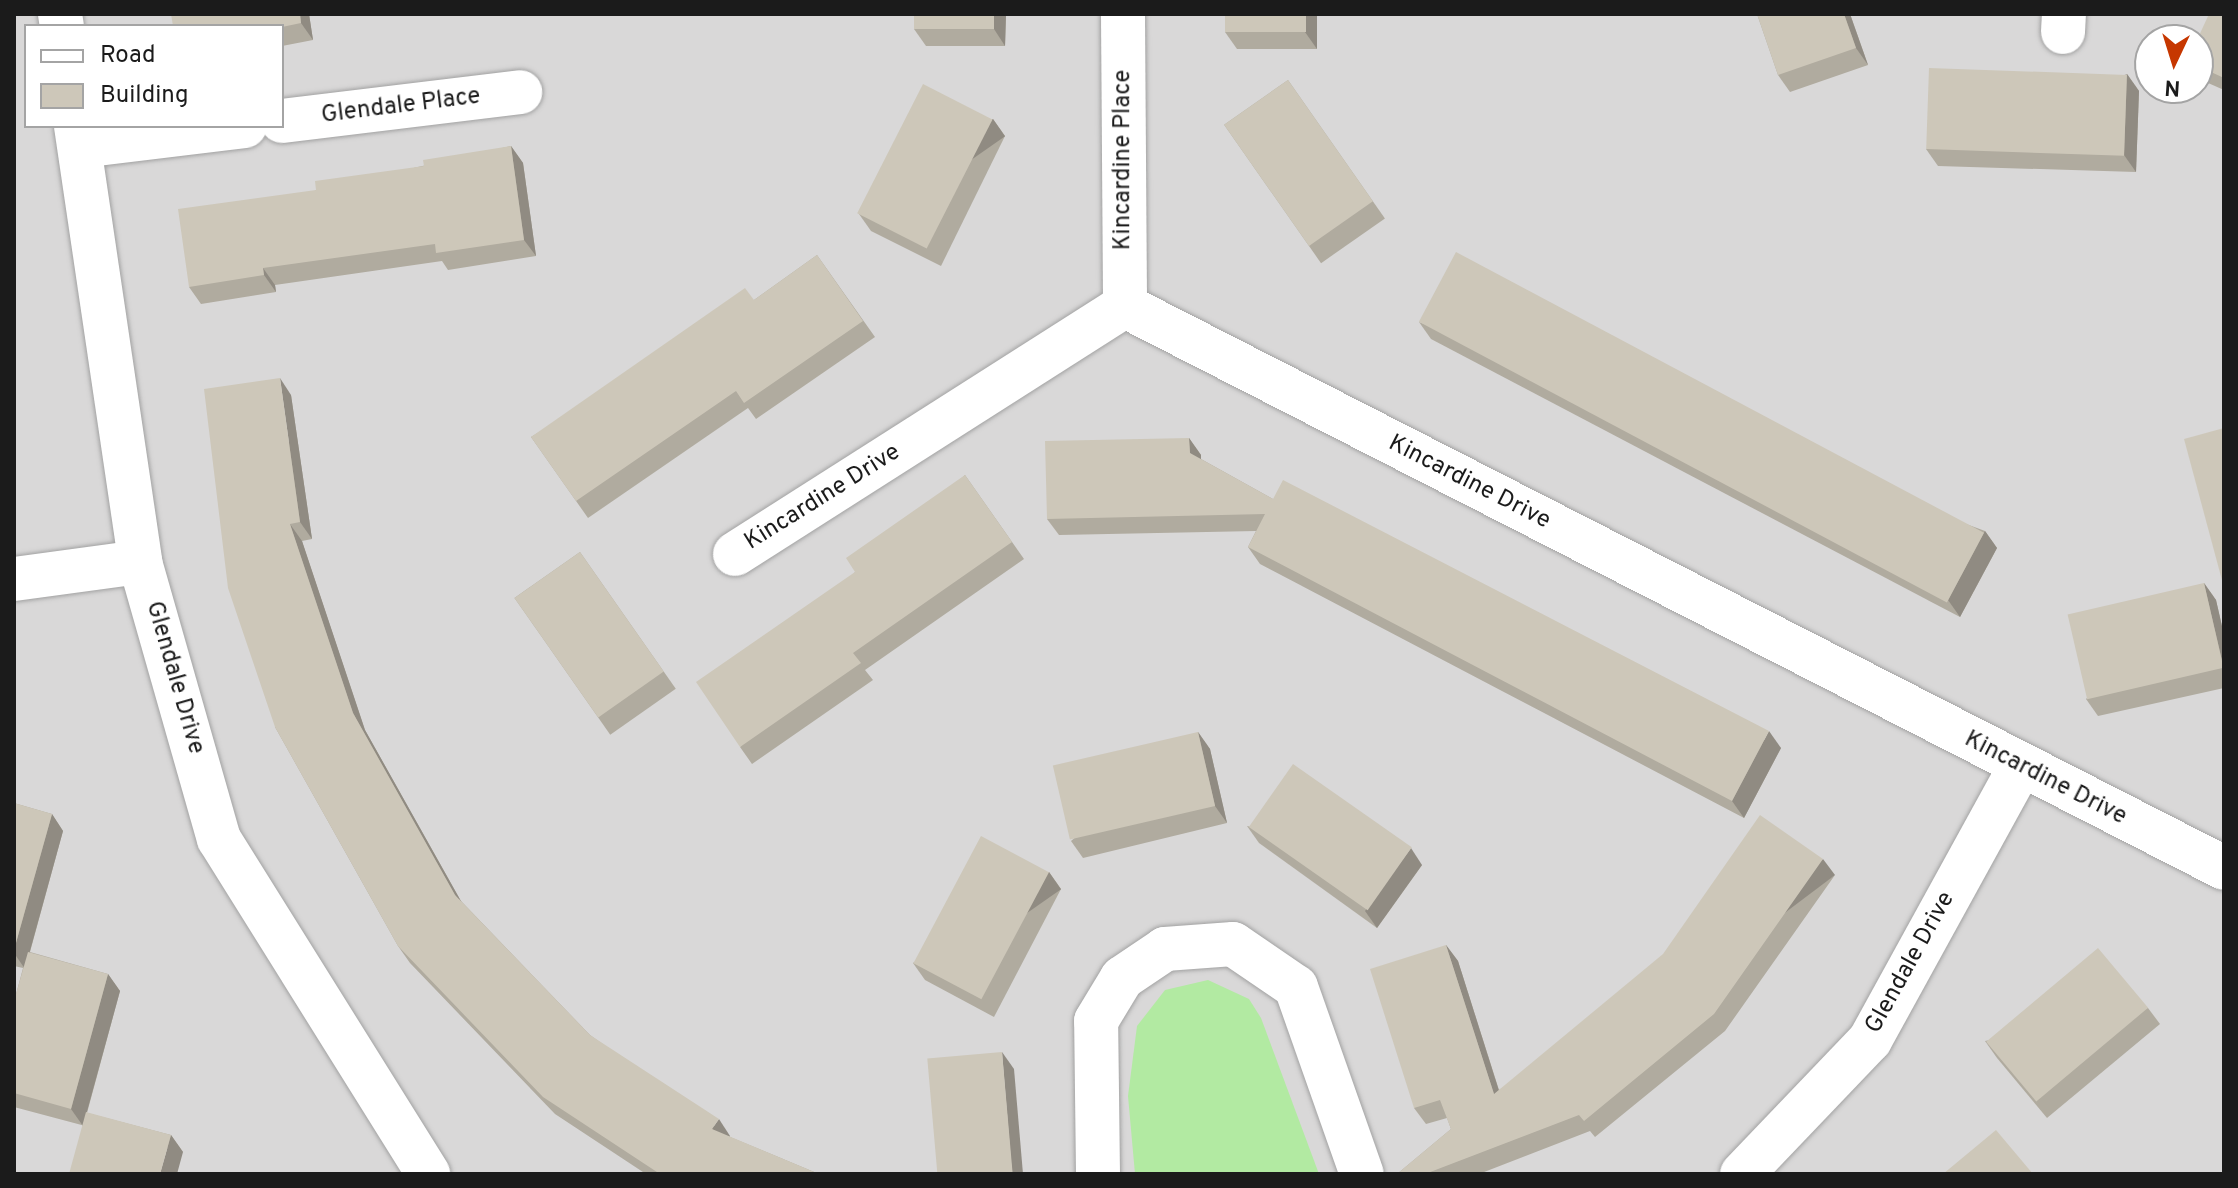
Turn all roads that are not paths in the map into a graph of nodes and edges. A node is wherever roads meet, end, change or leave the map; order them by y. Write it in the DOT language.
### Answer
graph roads {
  1 [pos="1123,14"];
  2 [pos="520,92"];
  3 [pos="284,121"];
  4 [pos="212,128"];
  5 [pos="78,136"];
  6 [pos="1125,306"];
  7 [pos="735,554"];
  8 [pos="140,562"];
  9 [pos="14,579"];
  10 [pos="2020,767"];
  11 [pos="2224,868"];
  12 [pos="428,1174"];
  13 [pos="1098,1174"];
  14 [pos="1362,1174"];
  15 [pos="1742,1174"];
  1 -- 6 [label="street, Kincardine Place"];
  2 -- 3 [label="street, Glendale Place"];
  4 -- 5 [label="street"];
  5 -- 8 [label="street, Glendale Drive"];
  6 -- 7 [label="street, Kincardine Drive"];
  6 -- 10 [label="street, Kincardine Drive"];
  8 -- 9 [label="street"];
  8 -- 12 [label="street, Glendale Drive"];
  10 -- 11 [label="street, Kincardine Drive"];
  10 -- 15 [label="street, Glendale Drive"];
  13 -- 14 [label="street"];
}
